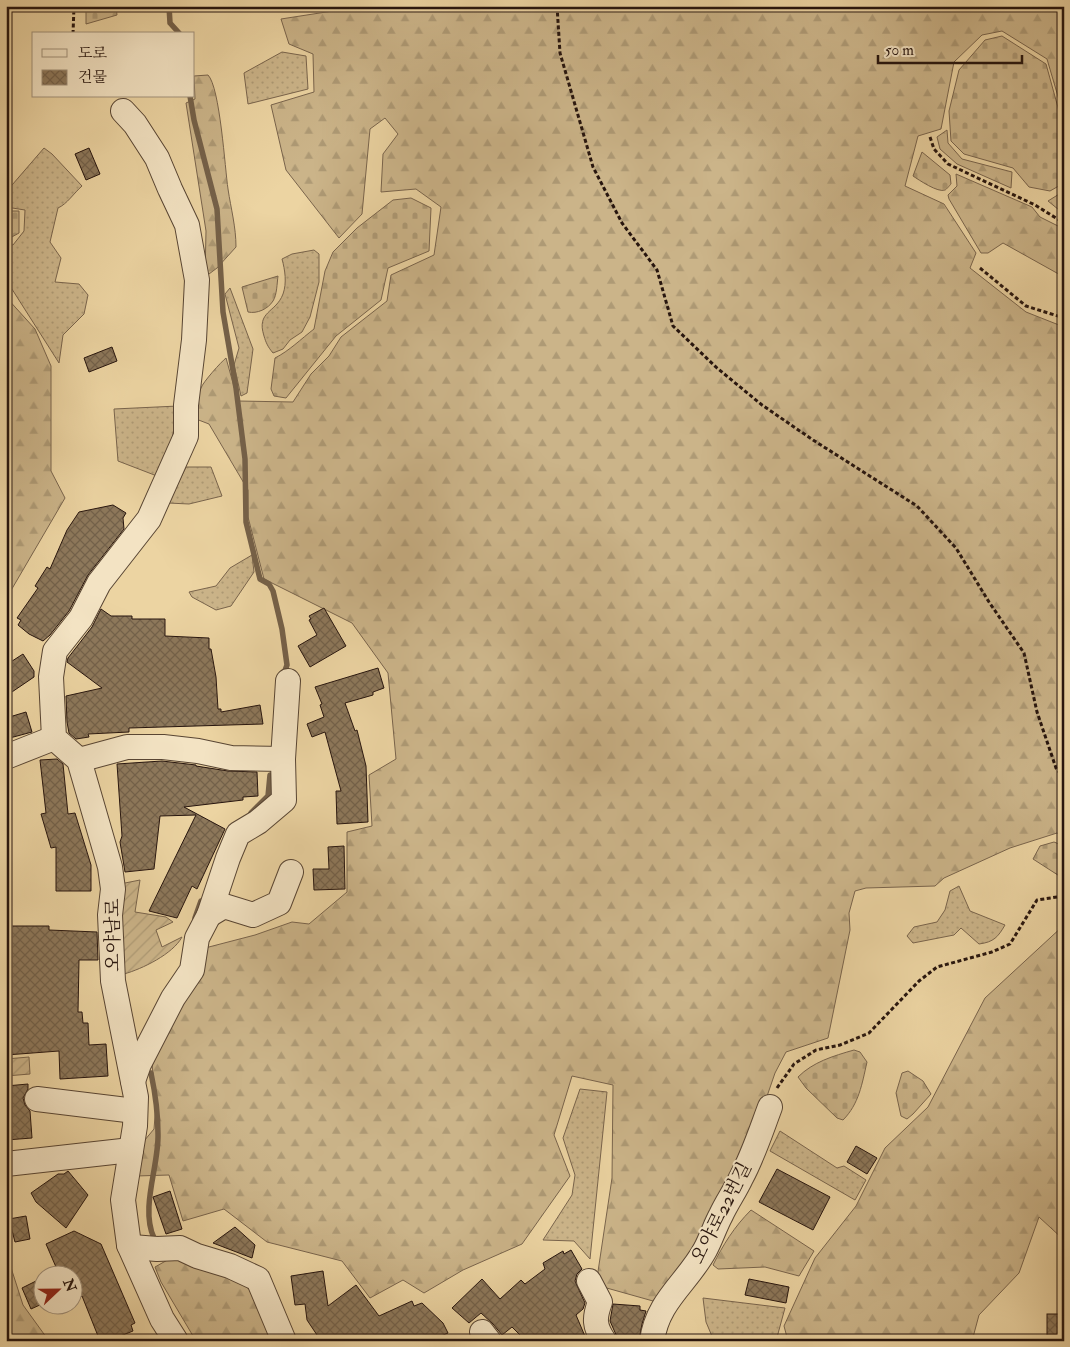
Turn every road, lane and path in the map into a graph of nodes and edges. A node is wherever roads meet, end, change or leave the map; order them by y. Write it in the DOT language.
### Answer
graph roads {
  1 [pos="74,6"];
  2 [pos="558,6"];
  3 [pos="73,32"];
  4 [pos="123,111"];
  5 [pos="930,137"];
  6 [pos="1064,223"];
  7 [pos="980,268"];
  8 [pos="1064,318"];
  9 [pos="288,681"];
  10 [pos="54,738"];
  11 [pos="6,757"];
  12 [pos="283,759"];
  13 [pos="78,760"];
  14 [pos="1064,779"];
  15 [pos="291,872"];
  16 [pos="1064,896"];
  17 [pos="209,915"];
  18 [pos="133,1081"];
  19 [pos="37,1099"];
  20 [pos="770,1107"];
  21 [pos="135,1111"];
  22 [pos="131,1150"];
  23 [pos="6,1164"];
  24 [pos="128,1245"];
  25 [pos="589,1281"];
  26 [pos="176,1341"];
  27 [pos="284,1341"];
  28 [pos="604,1341"];
  29 [pos="652,1341"];
  1 -- 3 [label="path"];
  2 -- 14 [label="path"];
  4 -- 10 [label="street"];
  5 -- 6 [label="path"];
  7 -- 8 [label="path"];
  9 -- 12 [label="street"];
  10 -- 11 [label="street"];
  10 -- 13 [label="street"];
  12 -- 13 [label="street"];
  12 -- 17 [label="street"];
  13 -- 18 [label="street, 오야남로"];
  15 -- 17 [label="street"];
  16 -- 20 [label="path"];
  17 -- 18 [label="street"];
  18 -- 21 [label="street, 오야남로"];
  19 -- 21 [label="street"];
  20 -- 29 [label="street, 오야로22번길"];
  21 -- 22 [label="street, 오야남로"];
  22 -- 23 [label="street"];
  22 -- 24 [label="street, 오야남로"];
  24 -- 26 [label="street, 오야남로"];
  24 -- 27 [label="street"];
  25 -- 28 [label="street"];
}
